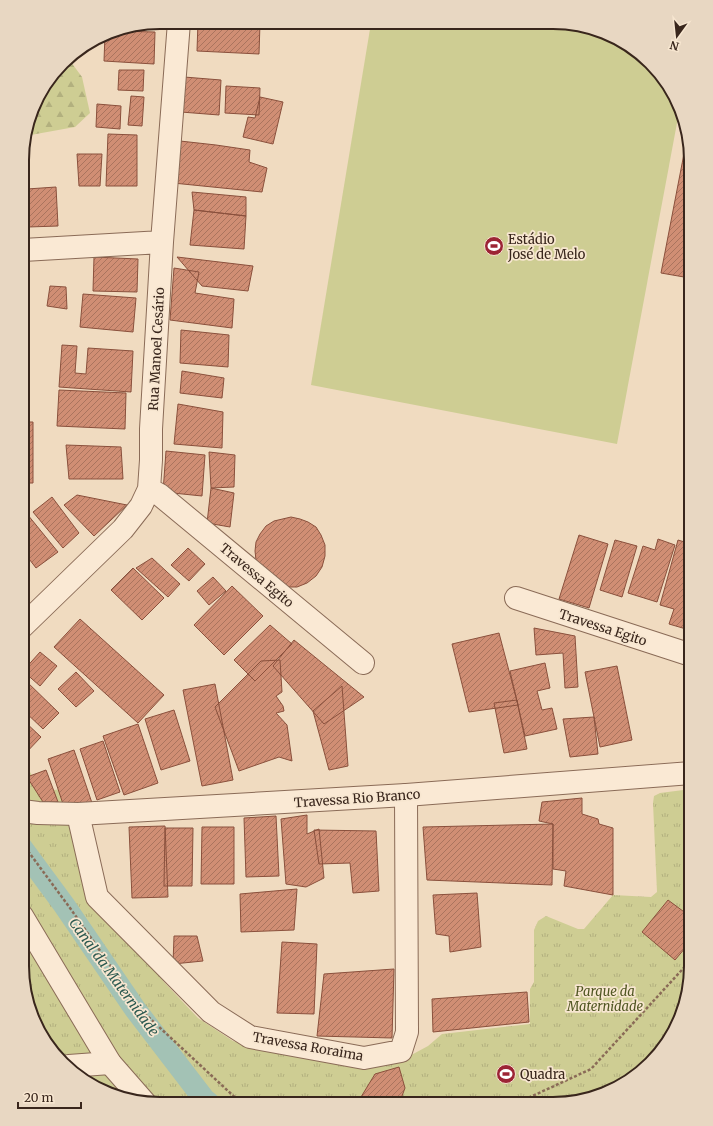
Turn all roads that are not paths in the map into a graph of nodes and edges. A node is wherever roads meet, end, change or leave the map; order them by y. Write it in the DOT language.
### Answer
graph roads {
  1 [pos="178,29"];
  2 [pos="162,242"];
  3 [pos="29,250"];
  4 [pos="149,489"];
  5 [pos="516,598"];
  6 [pos="29,620"];
  7 [pos="684,653"];
  8 [pos="363,663"];
  9 [pos="684,774"];
  10 [pos="406,795"];
  11 [pos="29,812"];
  12 [pos="78,814"];
  13 [pos="29,928"];
  14 [pos="110,1063"];
  15 [pos="75,1066"];
  16 [pos="137,1095"];
  1 -- 2 [label="street, Rua Manoel Cesário"];
  2 -- 3 [label="street"];
  2 -- 4 [label="street, Rua Manoel Cesário"];
  4 -- 6 [label="street, Rua Manoel Cesário"];
  4 -- 8 [label="street, Travessa Egito"];
  5 -- 7 [label="street, Travessa Egito"];
  9 -- 10 [label="street, Travessa Rio Branco"];
  10 -- 12 [label="street, Travessa Rio Branco"];
  10 -- 12 [label="street, Travessa Roraima"];
  11 -- 12 [label="street, Travessa Rio Branco"];
  13 -- 14 [label="street"];
  14 -- 15 [label="street"];
  14 -- 16 [label="street"];
}
